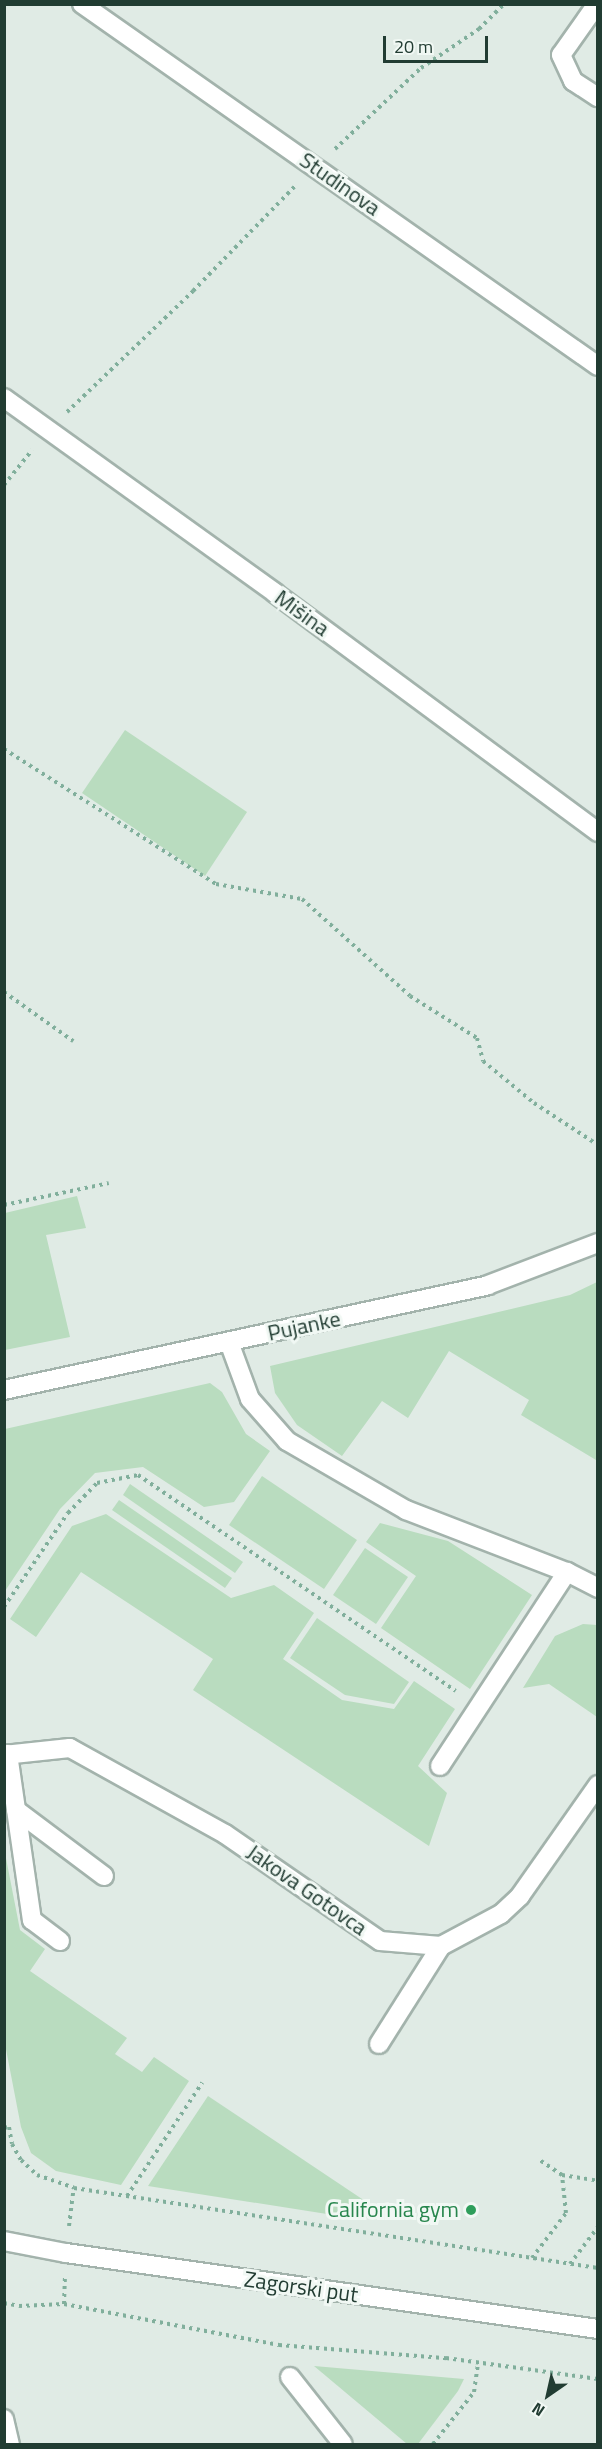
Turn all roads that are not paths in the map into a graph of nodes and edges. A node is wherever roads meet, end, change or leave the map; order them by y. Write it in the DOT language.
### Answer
graph roads {
  1 [pos="82,4"];
  2 [pos="597,4"];
  3 [pos="597,97"];
  4 [pos="597,366"];
  5 [pos="4,398"];
  6 [pos="597,832"];
  7 [pos="597,1243"];
  8 [pos="230,1342"];
  9 [pos="4,1390"];
  10 [pos="567,1572"];
  11 [pos="597,1588"];
  12 [pos="6,1754"];
  13 [pos="440,1766"];
  14 [pos="597,1785"];
  15 [pos="16,1810"];
  16 [pos="104,1876"];
  17 [pos="60,1941"];
  18 [pos="441,1946"];
  19 [pos="378,2044"];
  20 [pos="4,2241"];
  21 [pos="597,2329"];
  22 [pos="290,2377"];
  23 [pos="4,2419"];
  24 [pos="10,2445"];
  25 [pos="343,2445"];
  1 -- 4 [label="street, Studinova"];
  2 -- 3 [label="street"];
  5 -- 6 [label="street, Mišina"];
  7 -- 8 [label="street, Pujanke"];
  8 -- 9 [label="street, Pujanke"];
  8 -- 10 [label="street"];
  10 -- 11 [label="street"];
  10 -- 13 [label="street"];
  12 -- 15 [label="street"];
  12 -- 18 [label="street, Jakova Gotovca"];
  14 -- 18 [label="street"];
  15 -- 16 [label="street"];
  15 -- 17 [label="street"];
  18 -- 19 [label="street"];
  20 -- 21 [label="street, Zagorski put"];
  22 -- 25 [label="street"];
  23 -- 24 [label="street"];
}
